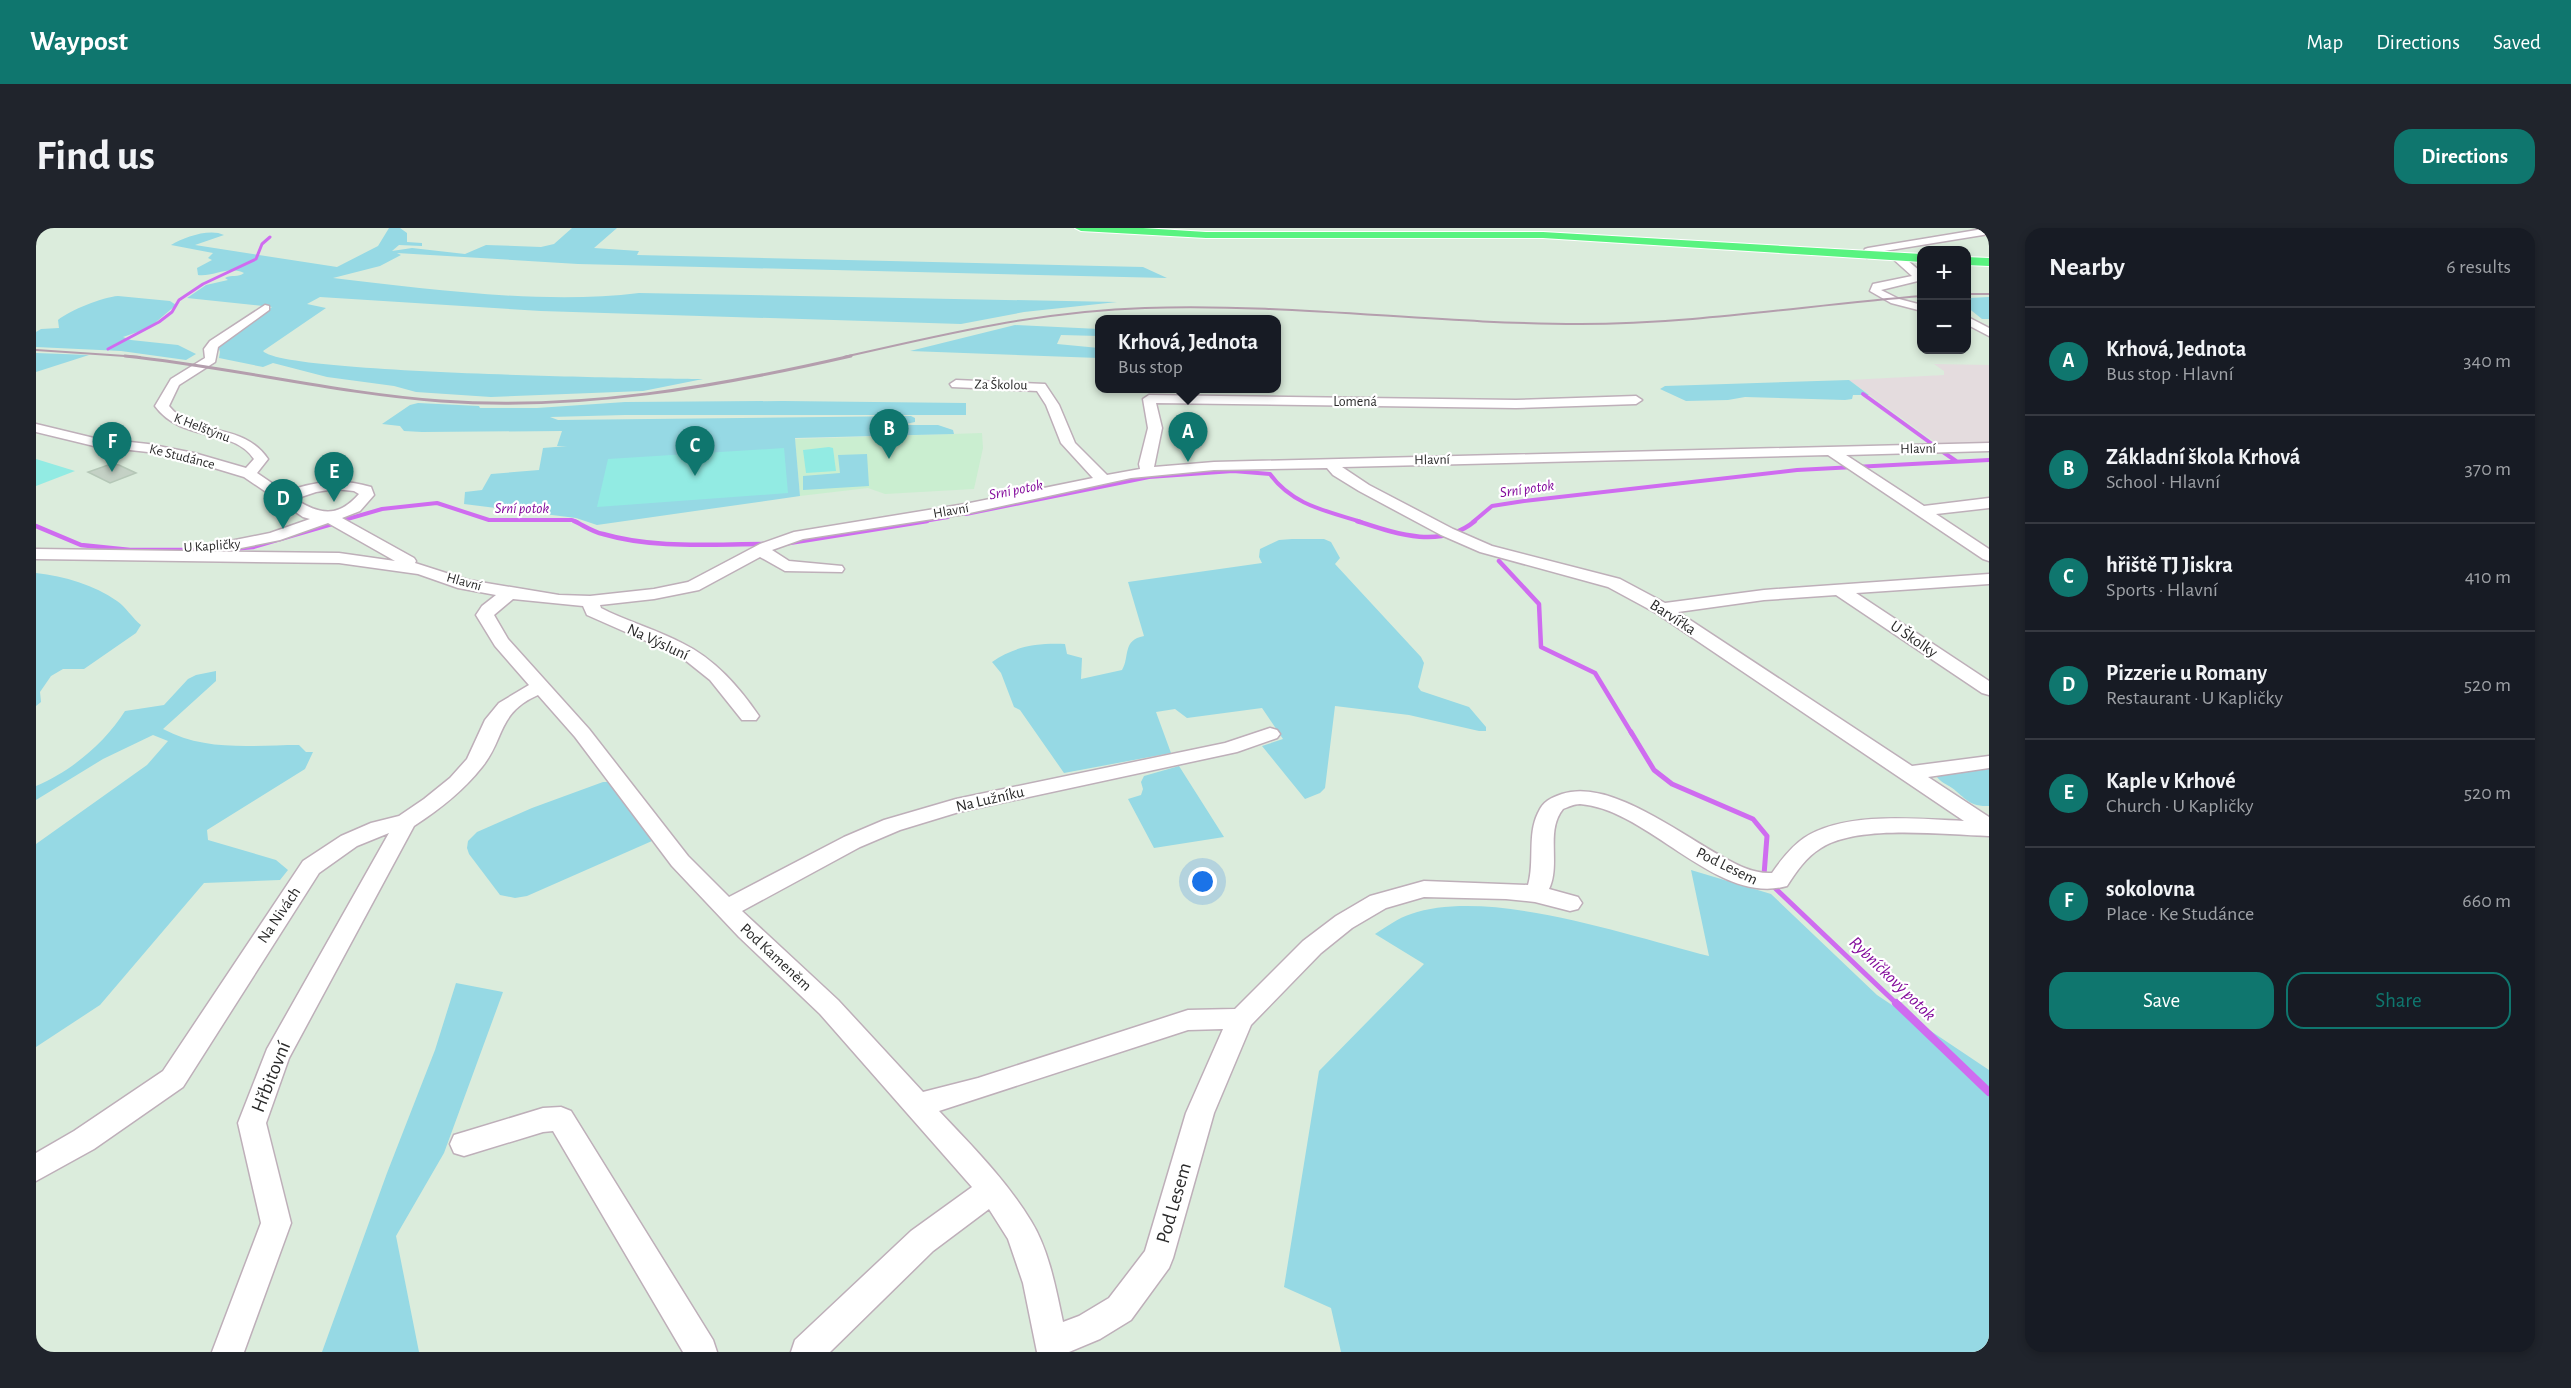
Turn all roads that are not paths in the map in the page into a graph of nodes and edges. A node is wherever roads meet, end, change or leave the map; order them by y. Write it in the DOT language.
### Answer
graph roads {
  1 [pos="1081,228"];
  2 [pos="1989,231"];
  3 [pos="1866,255"];
  4 [pos="1896,256"];
  5 [pos="1917,258"];
  6 [pos="1971,261"];
  7 [pos="1989,262"];
  8 [pos="1917,307"];
  9 [pos="265,309"];
  10 [pos="1971,323"];
  11 [pos="1989,333"];
  12 [pos="957,384"];
  13 [pos="1636,400"];
  14 [pos="36,428"];
  15 [pos="1989,447"];
  16 [pos="1831,451"];
  17 [pos="1331,463"];
  18 [pos="1148,471"];
  19 [pos="249,474"];
  20 [pos="1103,479"];
  21 [pos="286,497"];
  22 [pos="1989,503"];
  23 [pos="1922,511"];
  24 [pos="334,520"];
  25 [pos="764,549"];
  26 [pos="172,552"];
  27 [pos="36,554"];
  28 [pos="1989,556"];
  29 [pos="421,569"];
  30 [pos="836,570"];
  31 [pos="1989,579"];
  32 [pos="1838,589"];
  33 [pos="510,593"];
  34 [pos="590,601"];
  35 [pos="1662,609"];
  36 [pos="540,687"];
  37 [pos="1989,689"];
  38 [pos="749,716"];
  39 [pos="1270,734"];
  40 [pos="1989,762"];
  41 [pos="1910,773"];
  42 [pos="406,821"];
  43 [pos="1989,828"];
  44 [pos="1535,894"];
  45 [pos="1570,903"];
  46 [pos="726,909"];
  47 [pos="1241,1019"];
  48 [pos="919,1105"];
  49 [pos="464,1144"];
  50 [pos="36,1168"];
  51 [pos="992,1189"];
  52 [pos="1057,1349"];
  53 [pos="228,1352"];
  54 [pos="701,1352"];
  55 [pos="807,1352"];
  1 -- 3 [label="main road"];
  2 -- 3 [label="street"];
  3 -- 4 [label="main road"];
  4 -- 5 [label="main road"];
  4 -- 8 [label="street"];
  6 -- 7 [label="main road"];
  9 -- 19 [label="street, K Helštýnu"];
  10 -- 11 [label="street"];
  12 -- 20 [label="street, Za Školou"];
  13 -- 18 [label="street, Lomená"];
  14 -- 19 [label="street, Ke Studánce"];
  15 -- 16 [label="street, Hlavní"];
  16 -- 17 [label="street, Hlavní"];
  16 -- 23 [label="street"];
  17 -- 18 [label="street, Hlavní"];
  17 -- 35 [label="street, Barvířka"];
  18 -- 20 [label="street, Hlavní"];
  19 -- 21 [label="street, Ke Studánce"];
  20 -- 25 [label="street, Hlavní"];
  21 -- 24 [label="street"];
  21 -- 24 [label="street, U Kapličky"];
  22 -- 23 [label="street"];
  23 -- 28 [label="street"];
  24 -- 26 [label="street, U Kapličky"];
  24 -- 29 [label="street"];
  25 -- 30 [label="street"];
  25 -- 34 [label="street, Hlavní"];
  26 -- 27 [label="street, Hlavní"];
  26 -- 29 [label="street, Hlavní"];
  29 -- 33 [label="street, Hlavní"];
  31 -- 32 [label="street"];
  32 -- 35 [label="street"];
  32 -- 37 [label="street, U Školky"];
  33 -- 34 [label="street, Hlavní"];
  33 -- 36 [label="street, Pod Kameněm"];
  34 -- 38 [label="street, Na Výsluní"];
  35 -- 41 [label="street, Barvířka"];
  36 -- 42 [label="street, Na Nivách"];
  36 -- 46 [label="street, Pod Kameněm"];
  39 -- 46 [label="street, Na Lužníku"];
  40 -- 41 [label="street"];
  41 -- 43 [label="street, Barvířka"];
  42 -- 50 [label="street, Na Nivách"];
  42 -- 53 [label="street, Hřbitovní"];
  43 -- 44 [label="street, Pod Lesem"];
  44 -- 45 [label="street, Pod Lesem"];
  44 -- 47 [label="street, Pod Lesem"];
  46 -- 48 [label="street, Pod Kameněm"];
  47 -- 48 [label="street"];
  47 -- 52 [label="street, Pod Lesem"];
  48 -- 51 [label="street, Pod Kameněm"];
  49 -- 54 [label="street"];
  51 -- 52 [label="street, Pod Kameněm"];
  51 -- 55 [label="street"];
}
